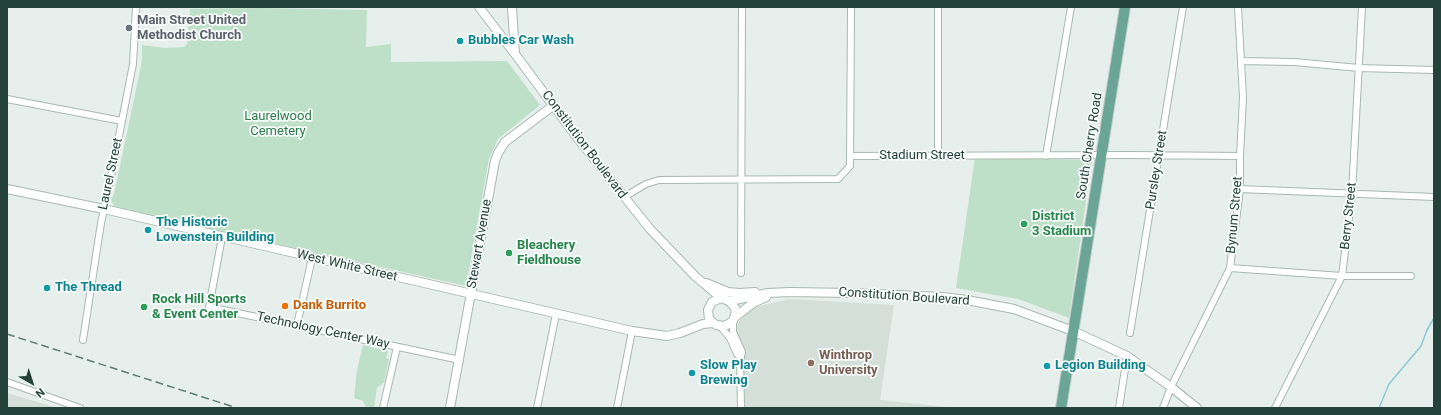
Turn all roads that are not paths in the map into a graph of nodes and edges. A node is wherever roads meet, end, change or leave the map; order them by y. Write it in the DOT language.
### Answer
graph roads {
  1 [pos="136,7"];
  2 [pos="479,7"];
  3 [pos="512,7"];
  4 [pos="742,7"];
  5 [pos="851,7"];
  6 [pos="938,7"];
  7 [pos="1070,7"];
  8 [pos="1125,7"];
  9 [pos="1183,7"];
  10 [pos="1238,7"];
  11 [pos="1362,7"];
  12 [pos="515,54"];
  13 [pos="1241,61"];
  14 [pos="1359,68"];
  15 [pos="1434,70"];
  16 [pos="7,99"];
  17 [pos="554,105"];
  18 [pos="122,121"];
  19 [pos="1102,155"];
  20 [pos="1160,155"];
  21 [pos="850,156"];
  22 [pos="938,156"];
  23 [pos="1046,156"];
  24 [pos="1240,156"];
  25 [pos="742,180"];
  26 [pos="7,189"];
  27 [pos="1240,189"];
  28 [pos="1352,193"];
  29 [pos="624,197"];
  30 [pos="1434,197"];
  31 [pos="104,209"];
  32 [pos="222,237"];
  33 [pos="312,258"];
  34 [pos="1230,268"];
  35 [pos="741,273"];
  36 [pos="1342,276"];
  37 [pos="1411,276"];
  38 [pos="697,278"];
  39 [pos="768,293"];
  40 [pos="776,293"];
  41 [pos="472,294"];
  42 [pos="721,298"];
  43 [pos="729,301"];
  44 [pos="708,309"];
  45 [pos="556,314"];
  46 [pos="734,319"];
  47 [pos="712,323"];
  48 [pos="297,325"];
  49 [pos="720,326"];
  50 [pos="632,331"];
  51 [pos="688,331"];
  52 [pos="1073,331"];
  53 [pos="1130,333"];
  54 [pos="83,340"];
  55 [pos="397,346"];
  56 [pos="1127,356"];
  57 [pos="741,358"];
  58 [pos="460,360"];
  59 [pos="7,382"];
  60 [pos="1171,387"];
  61 [pos="80,408"];
  62 [pos="383,408"];
  63 [pos="450,408"];
  64 [pos="537,408"];
  65 [pos="617,408"];
  66 [pos="741,408"];
  67 [pos="1061,408"];
  68 [pos="1119,408"];
  69 [pos="1163,408"];
  70 [pos="1197,408"];
  71 [pos="1275,408"];
  1 -- 18 [label="street, Laurel Street"];
  2 -- 12 [label="street, Constitution Boulevard"];
  3 -- 12 [label="street"];
  4 -- 25 [label="street"];
  5 -- 21 [label="street"];
  6 -- 22 [label="street"];
  7 -- 23 [label="street"];
  8 -- 19 [label="main road, South Cherry Road"];
  9 -- 20 [label="street, Pursley Street"];
  10 -- 13 [label="street, Bynum Street"];
  11 -- 14 [label="street, Berry Street"];
  12 -- 17 [label="street, Constitution Boulevard"];
  13 -- 14 [label="street"];
  13 -- 24 [label="street, Bynum Street"];
  14 -- 15 [label="street"];
  14 -- 28 [label="street, Berry Street"];
  16 -- 18 [label="street"];
  17 -- 29 [label="street, Constitution Boulevard"];
  17 -- 41 [label="street, Stewart Avenue"];
  18 -- 31 [label="street, Laurel Street"];
  19 -- 20 [label="street, Stadium Street"];
  19 -- 23 [label="street, Stadium Street"];
  19 -- 52 [label="main road, South Cherry Road"];
  20 -- 24 [label="street, Stadium Street"];
  20 -- 53 [label="street, Pursley Street"];
  21 -- 22 [label="street, Stadium Street"];
  21 -- 25 [label="street"];
  22 -- 23 [label="street, Stadium Street"];
  24 -- 27 [label="street, Bynum Street"];
  25 -- 29 [label="street"];
  25 -- 35 [label="street"];
  26 -- 31 [label="street, West White Street"];
  27 -- 28 [label="street"];
  27 -- 34 [label="street, Bynum Street"];
  28 -- 30 [label="street"];
  28 -- 36 [label="street, Berry Street"];
  29 -- 38 [label="street, Constitution Boulevard"];
  31 -- 32 [label="street, West White Street"];
  31 -- 54 [label="street, Laurel Street"];
  32 -- 33 [label="street, West White Street"];
  32 -- 48 [label="street, Technology Center Way"];
  33 -- 41 [label="street, West White Street"];
  33 -- 48 [label="street"];
  34 -- 36 [label="street"];
  34 -- 60 [label="street, Bynum Street"];
  36 -- 37 [label="street"];
  36 -- 71 [label="street, Berry Street"];
  38 -- 39 [label="street"];
  38 -- 42 [label="street, Constitution Boulevard"];
  38 -- 44 [label="street, Constitution Boulevard"];
  39 -- 40 [label="street, Constitution Boulevard"];
  39 -- 43 [label="street, Constitution Boulevard"];
  40 -- 46 [label="street, Constitution Boulevard"];
  40 -- 52 [label="street, Constitution Boulevard"];
  41 -- 45 [label="street, West White Street"];
  41 -- 58 [label="street, Stewart Avenue"];
  42 -- 43 [label="street, Constitution Boulevard"];
  42 -- 44 [label="street"];
  43 -- 46 [label="street"];
  44 -- 47 [label="street, Constitution Boulevard"];
  44 -- 51 [label="street, West White Street"];
  45 -- 50 [label="street, West White Street"];
  45 -- 64 [label="street"];
  46 -- 49 [label="street, Constitution Boulevard"];
  46 -- 57 [label="street"];
  47 -- 49 [label="street"];
  47 -- 51 [label="street, West White Street"];
  48 -- 55 [label="street, Technology Center Way"];
  49 -- 57 [label="street"];
  50 -- 51 [label="street, West White Street"];
  50 -- 65 [label="street"];
  52 -- 56 [label="street, Constitution Boulevard"];
  52 -- 67 [label="main road, South Cherry Road"];
  55 -- 58 [label="street, Technology Center Way"];
  55 -- 62 [label="street"];
  56 -- 60 [label="street, Constitution Boulevard"];
  56 -- 68 [label="street"];
  57 -- 66 [label="street"];
  58 -- 63 [label="street, Stewart Avenue"];
  59 -- 61 [label="street"];
  60 -- 69 [label="street, Bynum Street"];
  60 -- 70 [label="street, Constitution Boulevard"];
}
